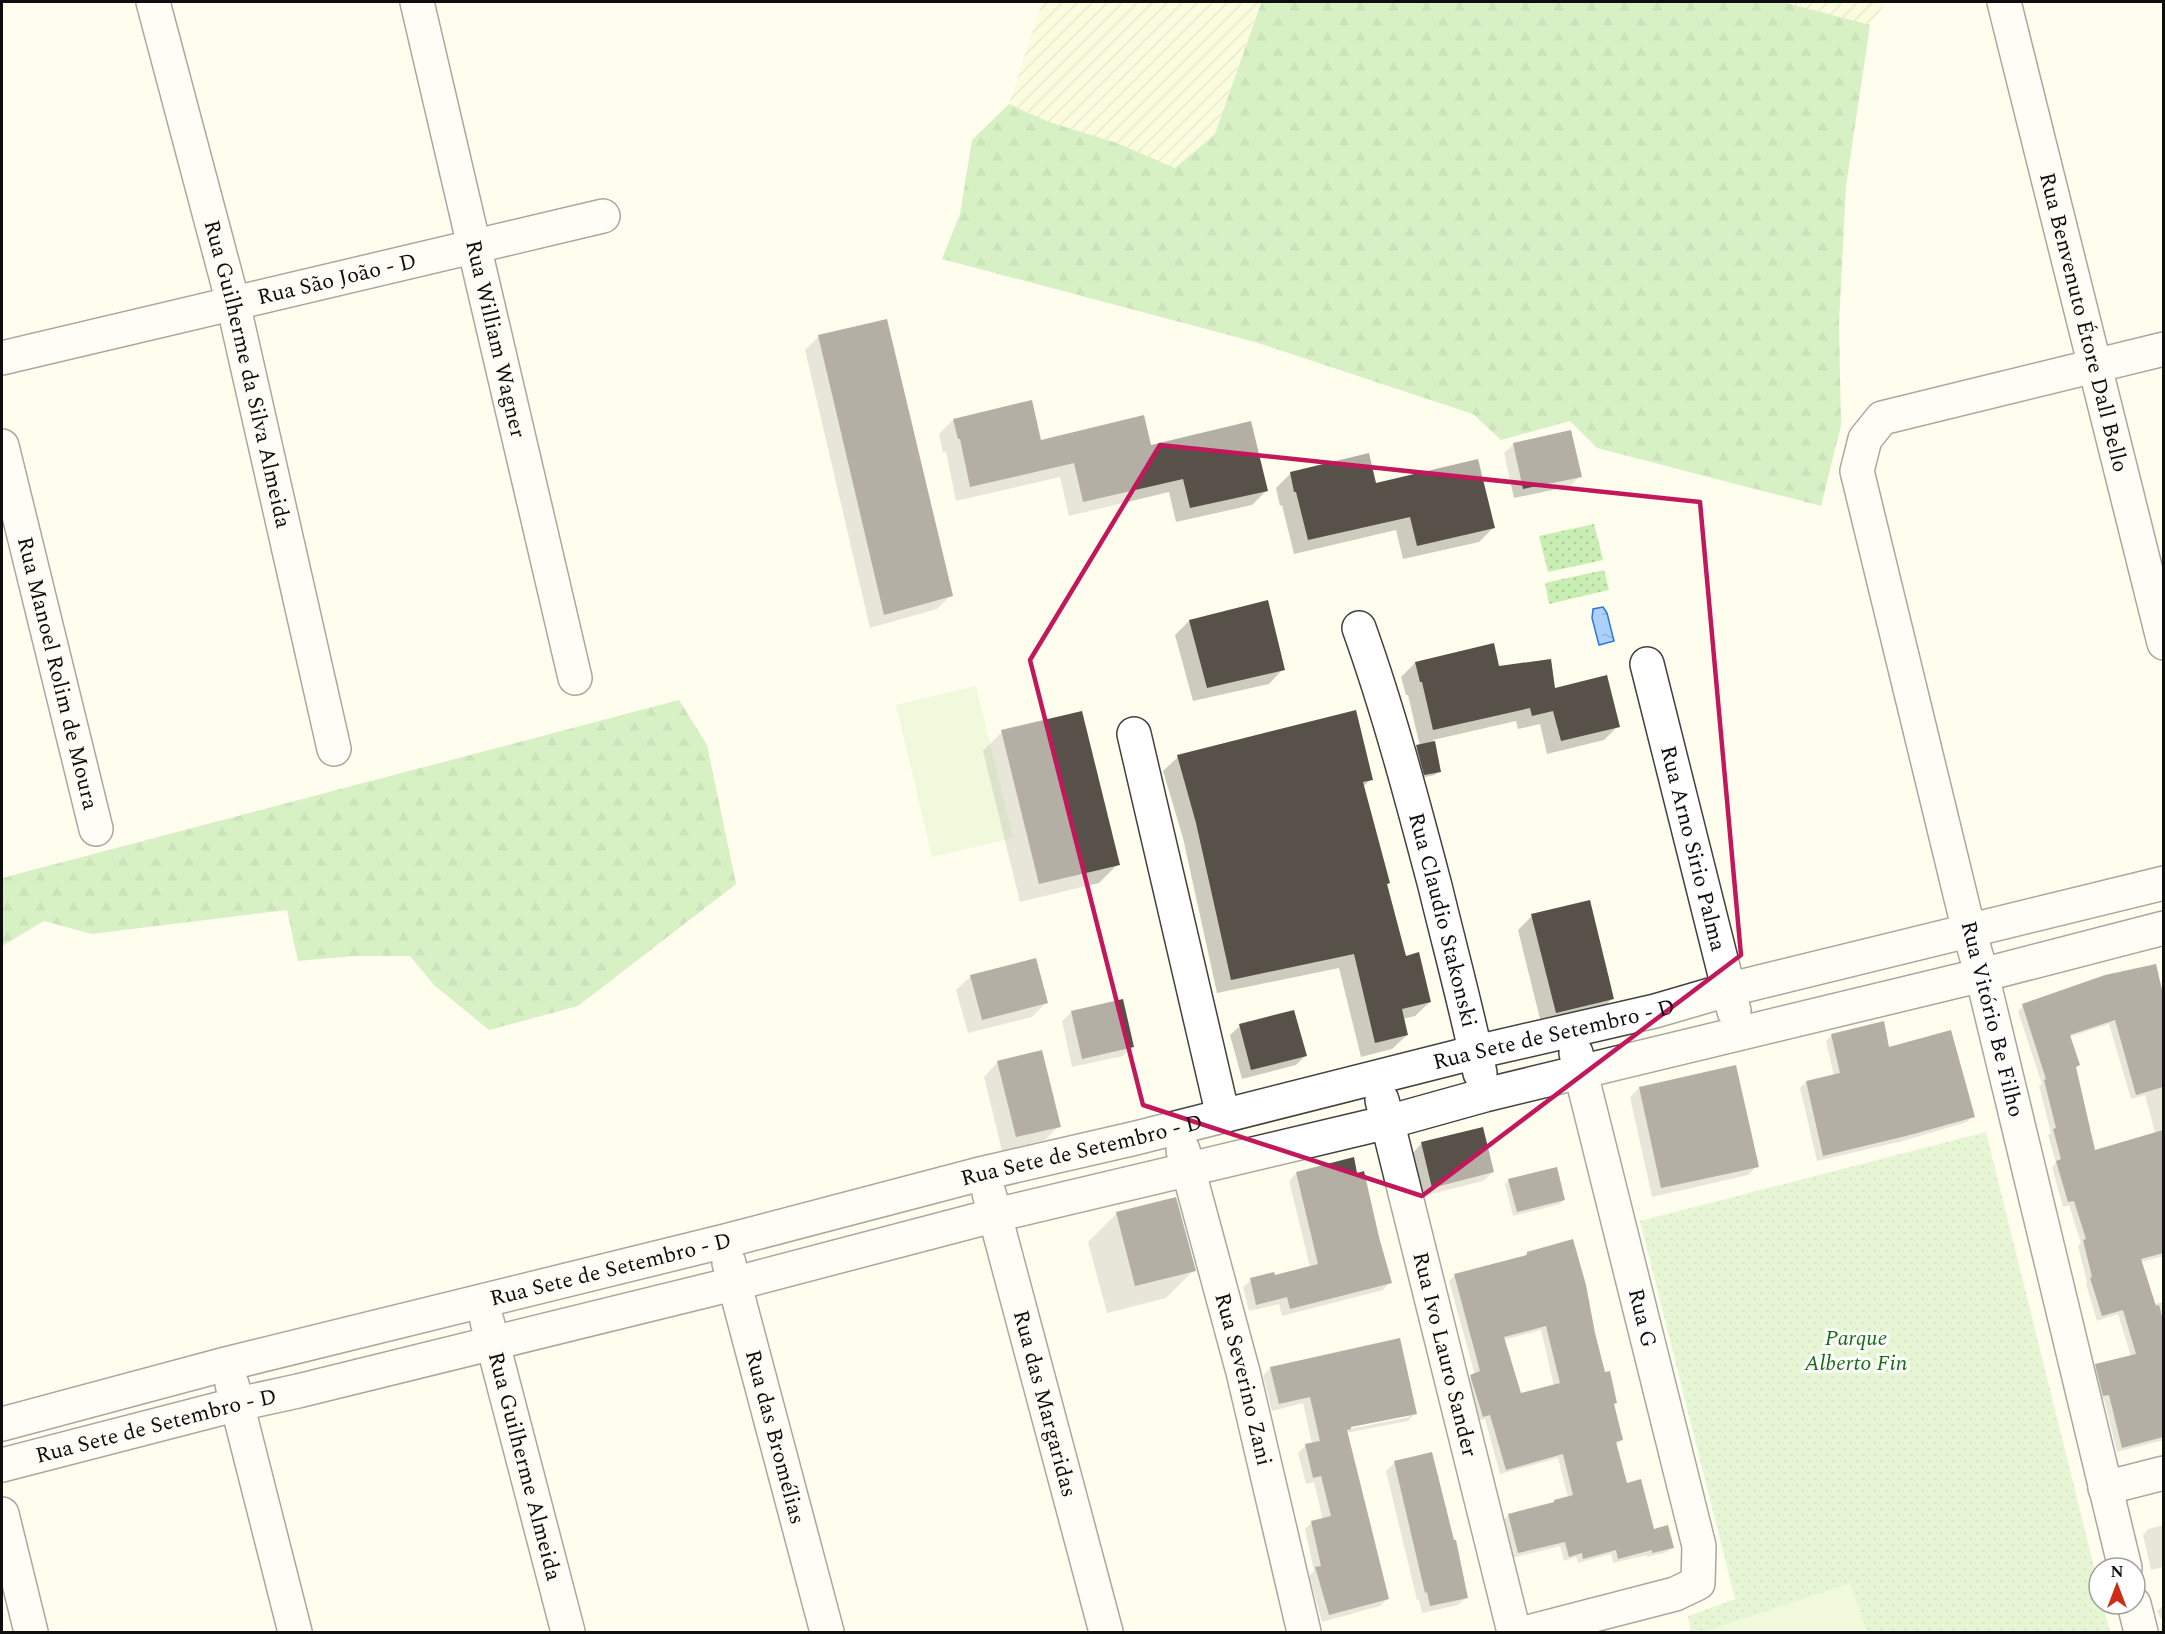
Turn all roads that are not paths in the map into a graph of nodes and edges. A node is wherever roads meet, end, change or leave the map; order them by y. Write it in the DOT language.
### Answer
graph roads {
  1 [pos="153,2"];
  2 [pos="417,2"];
  3 [pos="2004,2"];
  4 [pos="603,216"];
  5 [pos="474,246"];
  6 [pos="233,303"];
  7 [pos="2163,349"];
  8 [pos="2,358"];
  9 [pos="2095,365"];
  10 [pos="2,446"];
  11 [pos="1359,628"];
  12 [pos="2163,643"];
  13 [pos="1647,664"];
  14 [pos="575,678"];
  15 [pos="1134,734"];
  16 [pos="334,749"];
  17 [pos="96,829"];
  18 [pos="2163,883"];
  19 [pos="2163,928"];
  20 [pos="1970,931"];
  21 [pos="1802,972"];
  22 [pos="1982,975"];
  23 [pos="1728,990"];
  24 [pos="1816,1015"];
  25 [pos="1570,1031"];
  26 [pos="1740,1033"];
  27 [pos="1476,1052"];
  28 [pos="1581,1073"];
  29 [pos="1377,1078"];
  30 [pos="1485,1095"];
  31 [pos="1223,1116"];
  32 [pos="1388,1122"];
  33 [pos="1176,1128"];
  34 [pos="1189,1170"];
  35 [pos="984,1173"];
  36 [pos="996,1215"];
  37 [pos="725,1241"];
  38 [pos="733,1284"];
  39 [pos="482,1300"];
  40 [pos="493,1342"];
  41 [pos="226,1364"];
  42 [pos="238,1404"];
  43 [pos="2,1424"];
  44 [pos="2,1465"];
  45 [pos="2163,1473"];
  46 [pos="2106,1488"];
  47 [pos="2,1514"];
  48 [pos="2122,1556"];
  49 [pos="2137,1616"];
  50 [pos="31,1632"];
  51 [pos="295,1632"];
  52 [pos="568,1632"];
  53 [pos="827,1632"];
  54 [pos="1106,1632"];
  55 [pos="1304,1632"];
  56 [pos="1514,1632"];
  57 [pos="1528,1632"];
  58 [pos="2141,1632"];
  1 -- 6 [label="street, Rua Guilherme da Silva Almeida"];
  2 -- 5 [label="street, Rua William Wagner"];
  3 -- 9 [label="street, Rua Benvenuto Étore Dall Bello"];
  4 -- 5 [label="street, Rua São João - D"];
  5 -- 6 [label="street, Rua São João - D"];
  5 -- 14 [label="street, Rua William Wagner"];
  6 -- 8 [label="street, Rua São João - D"];
  6 -- 16 [label="street, Rua Guilherme da Silva Almeida"];
  7 -- 9 [label="street"];
  9 -- 12 [label="street, Rua Benvenuto Étore Dall Bello"];
  9 -- 20 [label="street, Rua Vitório Be Filho"];
  10 -- 17 [label="street, Rua Manoel Rolim de Moura"];
  11 -- 27 [label="street, Rua Claudio Stakonski"];
  13 -- 23 [label="street, Rua Arno Sirio Palma"];
  15 -- 31 [label="street"];
  18 -- 20 [label="street, Rua Sete de Setembro - D"];
  19 -- 22 [label="street, Rua Sete de Setembro - D"];
  20 -- 21 [label="street, Rua Sete de Setembro - D"];
  20 -- 22 [label="street, Rua Vitório Be Filho"];
  21 -- 23 [label="street, Rua Sete de Setembro - D"];
  21 -- 24 [label="street"];
  22 -- 24 [label="street, Rua Sete de Setembro - D"];
  22 -- 46 [label="street, Rua Vitório Be Filho"];
  23 -- 25 [label="street, Rua Sete de Setembro - D"];
  23 -- 26 [label="street, Rua Arno Sirio Palma"];
  24 -- 26 [label="street, Rua Sete de Setembro - D"];
  25 -- 27 [label="street, Rua Sete de Setembro - D"];
  25 -- 28 [label="street, Rua G"];
  26 -- 28 [label="street, Rua Sete de Setembro - D"];
  27 -- 29 [label="street, Rua Sete de Setembro - D"];
  27 -- 30 [label="street, Rua Claudio Stakonski"];
  28 -- 30 [label="street, Rua Sete de Setembro - D"];
  28 -- 57 [label="street, Rua G"];
  29 -- 31 [label="street, Rua Sete de Setembro - D"];
  29 -- 32 [label="street, Rua Ivo Lauro Sander"];
  30 -- 32 [label="street, Rua Sete de Setembro - D"];
  31 -- 33 [label="street, Rua Sete de Setembro - D"];
  32 -- 34 [label="street, Rua Sete de Setembro - D"];
  32 -- 56 [label="street, Rua Ivo Lauro Sander"];
  33 -- 34 [label="street, Rua Severino Zani"];
  33 -- 35 [label="street, Rua Sete de Setembro - D"];
  34 -- 36 [label="street, Rua Sete de Setembro - D"];
  34 -- 55 [label="street, Rua Severino Zani"];
  35 -- 36 [label="street, Rua das Margaridas"];
  35 -- 37 [label="street, Rua Sete de Setembro - D"];
  36 -- 38 [label="street, Rua Sete de Setembro - D"];
  36 -- 54 [label="street, Rua das Margaridas"];
  37 -- 38 [label="street, Rua das Bromélias"];
  37 -- 39 [label="street, Rua Sete de Setembro - D"];
  38 -- 40 [label="street, Rua Sete de Setembro - D"];
  38 -- 53 [label="street, Rua das Bromélias"];
  39 -- 40 [label="street, Rua Guilherme Almeida"];
  39 -- 41 [label="street, Rua Sete de Setembro - D"];
  40 -- 42 [label="street, Rua Sete de Setembro - D"];
  40 -- 52 [label="street, Rua Guilherme Almeida"];
  41 -- 42 [label="street"];
  41 -- 43 [label="street, Rua Sete de Setembro - D"];
  42 -- 44 [label="street, Rua Sete de Setembro - D"];
  42 -- 51 [label="street"];
  45 -- 46 [label="street"];
  46 -- 48 [label="street, Rua Vitório Be Filho"];
  47 -- 50 [label="street"];
  49 -- 58 [label="street"];
}
